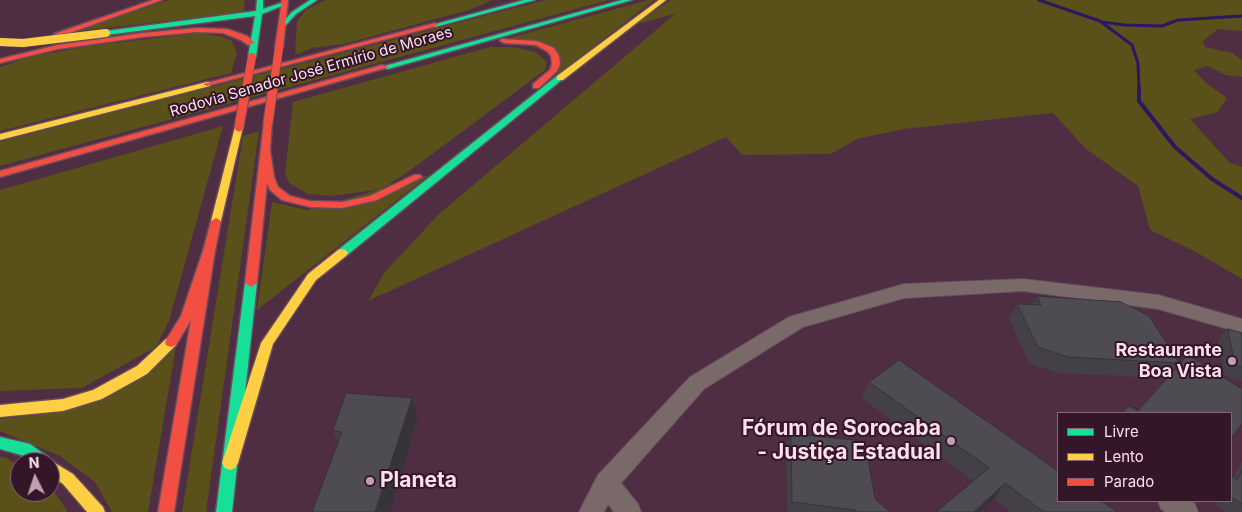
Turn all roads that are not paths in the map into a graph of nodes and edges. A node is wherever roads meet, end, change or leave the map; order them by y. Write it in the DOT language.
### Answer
graph roads {
  1 [pos="158,0"];
  2 [pos="260,0"];
  3 [pos="314,0"];
  4 [pos="501,0"];
  5 [pos="532,0"];
  6 [pos="629,0"];
  7 [pos="663,0"];
  8 [pos="285,2"];
  9 [pos="259,13"];
  10 [pos="459,19"];
  11 [pos="192,22"];
  12 [pos="282,25"];
  13 [pos="0,42"];
  14 [pos="466,45"];
  15 [pos="252,51"];
  16 [pos="0,54"];
  17 [pos="0,61"];
  18 [pos="0,137"];
  19 [pos="266,151"];
  20 [pos="0,174"];
  21 [pos="209,251"];
  22 [pos="1242,326"];
  23 [pos="0,411"];
  24 [pos="0,443"];
  25 [pos="29,452"];
  26 [pos="230,463"];
  27 [pos="60,474"];
  28 [pos="606,483"];
  29 [pos="1171,502"];
  30 [pos="97,512"];
  31 [pos="166,512"];
  32 [pos="224,512"];
  33 [pos="591,512"];
  34 [pos="629,512"];
  35 [pos="1186,512"];
  1 -- 16 [label="main road"];
  2 -- 9 [label="main road"];
  3 -- 12 [label="main road"];
  4 -- 10 [label="main road"];
  5 -- 10 [label="main road, Rodovia Senador José Ermírio de Moraes"];
  6 -- 14 [label="main road, Rodovia Senador José Ermírio de Moraes"];
  7 -- 26 [label="main road"];
  8 -- 9 [label="main road"];
  8 -- 12 [label="main road"];
  9 -- 11 [label="main road"];
  9 -- 15 [label="main road"];
  10 -- 18 [label="main road, Rodovia Senador José Ermírio de Moraes"];
  11 -- 13 [label="main road, bridge"];
  11 -- 15 [label="main road"];
  12 -- 19 [label="main road, bridge"];
  14 -- 19 [label="main road"];
  14 -- 20 [label="main road, Rodovia Senador José Ermírio de Moraes"];
  15 -- 17 [label="main road"];
  15 -- 21 [label="main road, bridge"];
  19 -- 26 [label="main road"];
  21 -- 23 [label="main road"];
  21 -- 31 [label="main road"];
  22 -- 28 [label="street"];
  24 -- 25 [label="main road"];
  26 -- 32 [label="main road"];
  27 -- 30 [label="main road"];
  28 -- 33 [label="street"];
  28 -- 34 [label="street"];
  29 -- 35 [label="street"];
}
